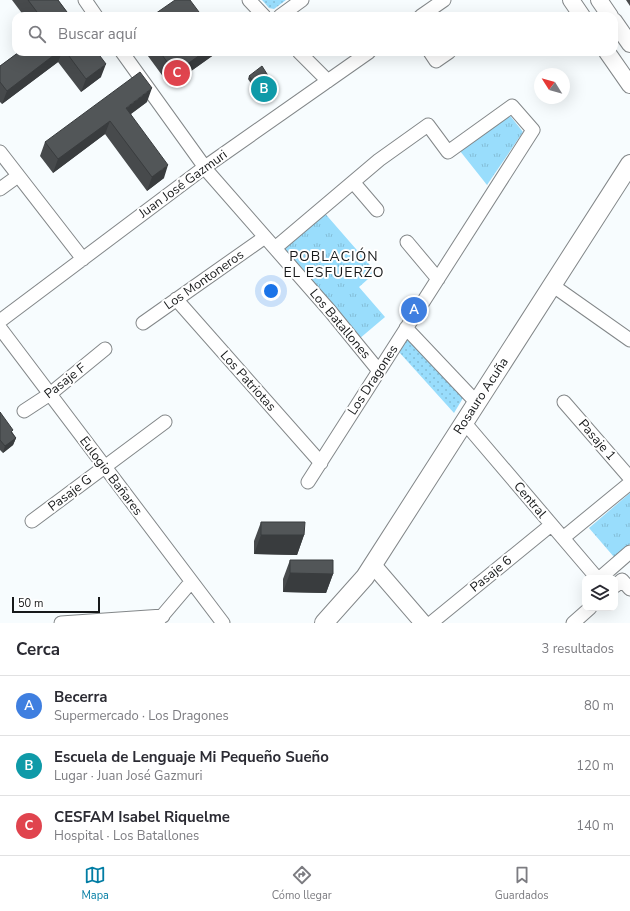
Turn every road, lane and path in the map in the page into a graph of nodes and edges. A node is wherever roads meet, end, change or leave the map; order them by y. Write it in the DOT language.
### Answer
graph roads {
  1 [pos="85,0"];
  2 [pos="249,0"];
  3 [pos="302,0"];
  4 [pos="444,0"];
  5 [pos="571,0"];
  6 [pos="599,0"];
  7 [pos="93,12"];
  8 [pos="260,12"];
  9 [pos="286,12"];
  10 [pos="427,12"];
  11 [pos="579,12"];
  12 [pos="607,12"];
  13 [pos="618,27"];
  14 [pos="630,44"];
  15 [pos="125,56"];
  16 [pos="303,56"];
  17 [pos="364,56"];
  18 [pos="433,56"];
  19 [pos="443,56"];
  20 [pos="610,56"];
  21 [pos="328,82"];
  22 [pos="630,85"];
  23 [pos="0,152"];
  24 [pos="630,164"];
  25 [pos="205,167"];
  26 [pos="18,176"];
  27 [pos="353,182"];
  28 [pos="0,189"];
  29 [pos="377,210"];
  30 [pos="265,237"];
  31 [pos="407,242"];
  32 [pos="274,248"];
  33 [pos="83,259"];
  34 [pos="438,278"];
  35 [pos="552,286"];
  36 [pos="176,299"];
  37 [pos="0,321"];
  38 [pos="143,323"];
  39 [pos="0,328"];
  40 [pos="406,328"];
  41 [pos="630,340"];
  42 [pos="105,349"];
  43 [pos="379,371"];
  44 [pos="50,394"];
  45 [pos="564,402"];
  46 [pos="477,403"];
  47 [pos="24,411"];
  48 [pos="165,422"];
  49 [pos="464,422"];
  50 [pos="321,462"];
  51 [pos="104,468"];
  52 [pos="630,478"];
  53 [pos="308,482"];
  54 [pos="630,483"];
  55 [pos="32,521"];
  56 [pos="551,525"];
  57 [pos="563,538"];
  58 [pos="630,552"];
  59 [pos="373,565"];
  60 [pos="595,575"];
  61 [pos="602,575"];
  62 [pos="191,582"];
  63 [pos="586,611"];
  64 [pos="159,619"];
  65 [pos="86,622"];
  66 [pos="61,623"];
  67 [pos="222,623"];
  68 [pos="324,623"];
  69 [pos="422,623"];
  70 [pos="431,623"];
  71 [pos="572,623"];
  1 -- 7 [label="street"];
  2 -- 8 [label="street"];
  3 -- 9 [label="street"];
  4 -- 10 [label="street"];
  5 -- 11 [label="street"];
  6 -- 12 [label="street"];
  13 -- 14 [label="street"];
  15 -- 25 [label="street, Los Batallones"];
  16 -- 21 [label="street"];
  17 -- 21 [label="street, Juan José Gazmuri"];
  18 -- 19 [label="street"];
  20 -- 22 [label="street"];
  21 -- 25 [label="street, Juan José Gazmuri"];
  23 -- 26 [label="street"];
  24 -- 35 [label="main road, Rosauro Acuña"];
  25 -- 30 [label="street, Los Batallones"];
  25 -- 33 [label="street, Juan José Gazmuri"];
  26 -- 28 [label="street"];
  26 -- 33 [label="street"];
  27 -- 29 [label="street"];
  27 -- 32 [label="street"];
  27 -- 34 [label="street, Los Dragones"];
  30 -- 32 [label="street, Los Batallones"];
  30 -- 36 [label="street, Los Montoneros"];
  31 -- 34 [label="street"];
  32 -- 43 [label="street, Los Batallones"];
  33 -- 37 [label="street, Juan José Gazmuri"];
  34 -- 40 [label="street, Los Dragones"];
  35 -- 41 [label="street"];
  35 -- 46 [label="main road, Rosauro Acuña"];
  36 -- 38 [label="street, Los Montoneros"];
  36 -- 50 [label="street, Los Patriotas"];
  39 -- 44 [label="street, Eulogio Bañares"];
  40 -- 43 [label="street, Los Dragones"];
  40 -- 46 [label="street"];
  42 -- 44 [label="street, Pasaje F"];
  43 -- 50 [label="street, Los Dragones"];
  44 -- 47 [label="street, Pasaje F"];
  44 -- 51 [label="street, Eulogio Bañares"];
  45 -- 52 [label="street, Pasaje 1"];
  46 -- 49 [label="main road, Rosauro Acuña"];
  48 -- 51 [label="street, Pasaje G"];
  49 -- 56 [label="street, Central"];
  49 -- 59 [label="main road, Rosauro Acuña"];
  50 -- 53 [label="street, Los Dragones"];
  51 -- 55 [label="street, Pasaje G"];
  51 -- 62 [label="street, Eulogio Bañares"];
  54 -- 57 [label="street"];
  56 -- 57 [label="street, Central"];
  56 -- 70 [label="street, Pasaje 6"];
  57 -- 60 [label="street, Central"];
  58 -- 61 [label="street"];
  59 -- 68 [label="main road, Rosauro Acuña"];
  59 -- 69 [label="street"];
  62 -- 64 [label="street"];
  62 -- 67 [label="street, Eulogio Bañares"];
  63 -- 71 [label="street"];
  64 -- 65 [label="street"];
  65 -- 66 [label="street"];
}
